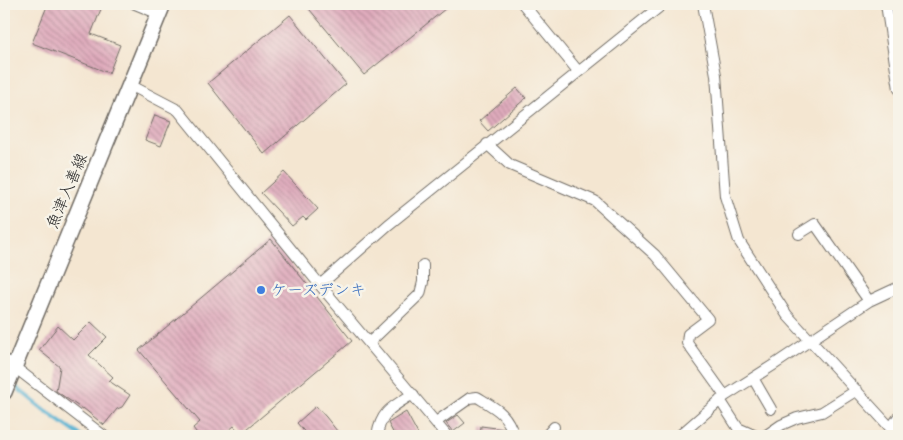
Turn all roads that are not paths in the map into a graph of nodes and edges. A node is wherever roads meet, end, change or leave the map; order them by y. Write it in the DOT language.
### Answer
graph roads {
  1 [pos="135,4"];
  2 [pos="523,4"];
  3 [pos="663,4"];
  4 [pos="703,4"];
  5 [pos="886,4"];
  6 [pos="161,9"];
  7 [pos="578,71"];
  8 [pos="130,86"];
  9 [pos="899,89"];
  10 [pos="487,144"];
  11 [pos="799,234"];
  12 [pos="423,265"];
  13 [pos="320,285"];
  14 [pos="899,287"];
  15 [pos="869,301"];
  16 [pos="809,340"];
  17 [pos="370,342"];
  18 [pos="9,363"];
  19 [pos="753,378"];
  20 [pos="857,390"];
  21 [pos="4,392"];
  22 [pos="413,394"];
  23 [pos="722,398"];
  24 [pos="771,409"];
  25 [pos="899,416"];
  26 [pos="436,422"];
  27 [pos="554,427"];
  28 [pos="890,428"];
  29 [pos="104,436"];
  30 [pos="377,436"];
  31 [pos="447,436"];
  32 [pos="514,436"];
  33 [pos="546,436"];
  34 [pos="678,436"];
  35 [pos="756,436"];
  36 [pos="765,436"];
  37 [pos="898,436"];
  1 -- 6 [label="street"];
  2 -- 7 [label="street"];
  3 -- 7 [label="street"];
  4 -- 16 [label="street"];
  5 -- 9 [label="street"];
  6 -- 8 [label="main road, 魚津入善線"];
  7 -- 10 [label="street"];
  8 -- 13 [label="street"];
  8 -- 18 [label="main road, 魚津入善線"];
  10 -- 13 [label="street"];
  10 -- 23 [label="street"];
  11 -- 15 [label="street"];
  12 -- 17 [label="street"];
  13 -- 17 [label="street"];
  14 -- 15 [label="street"];
  15 -- 16 [label="street"];
  16 -- 19 [label="street"];
  16 -- 20 [label="street"];
  17 -- 22 [label="street"];
  18 -- 21 [label="main road, 魚津入善線"];
  18 -- 29 [label="street"];
  19 -- 23 [label="street"];
  19 -- 24 [label="street"];
  20 -- 28 [label="street"];
  20 -- 36 [label="street"];
  22 -- 26 [label="street"];
  22 -- 30 [label="street"];
  23 -- 34 [label="street"];
  23 -- 35 [label="street"];
  25 -- 28 [label="street"];
  26 -- 31 [label="street"];
  26 -- 32 [label="street"];
  27 -- 33 [label="street"];
  28 -- 37 [label="street"];
}
